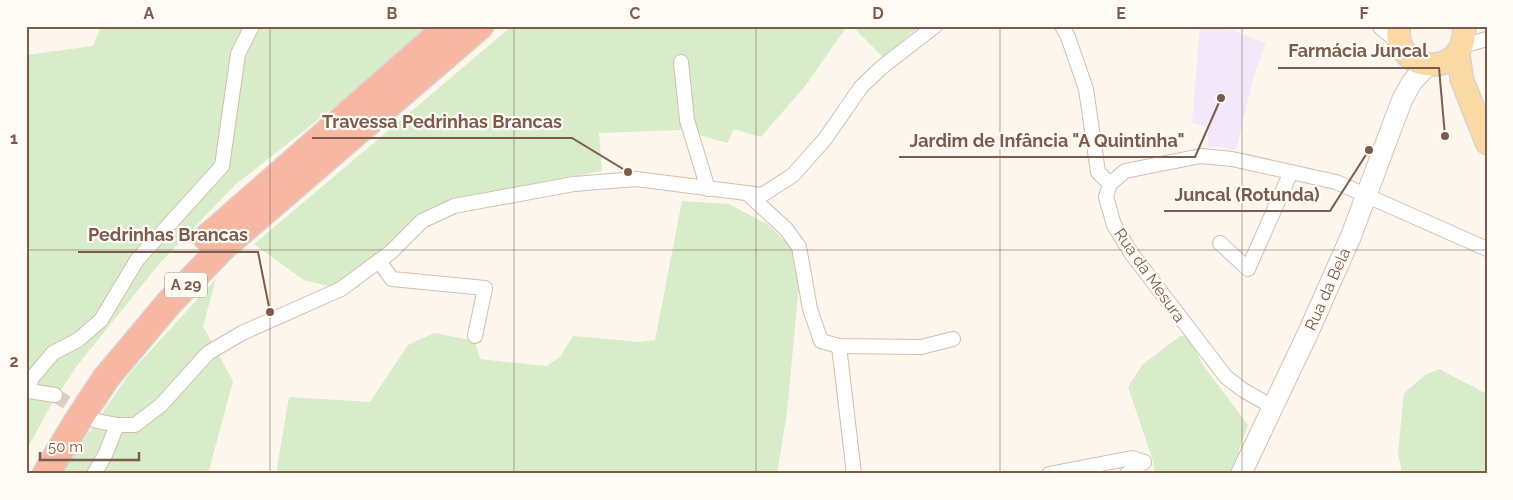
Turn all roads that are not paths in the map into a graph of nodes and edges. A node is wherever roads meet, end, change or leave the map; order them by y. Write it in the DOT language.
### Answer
graph roads {
  1 [pos="252,26"];
  2 [pos="449,26"];
  3 [pos="480,26"];
  4 [pos="935,26"];
  5 [pos="1062,26"];
  6 [pos="1396,35"];
  7 [pos="1487,37"];
  8 [pos="1453,47"];
  9 [pos="681,62"];
  10 [pos="1402,100"];
  11 [pos="1487,144"];
  12 [pos="1291,172"];
  13 [pos="1110,184"];
  14 [pos="708,189"];
  15 [pos="748,194"];
  16 [pos="1365,194"];
  17 [pos="1220,243"];
  18 [pos="1487,249"];
  19 [pos="379,262"];
  20 [pos="475,336"];
  21 [pos="953,339"];
  22 [pos="839,346"];
  23 [pos="28,391"];
  24 [pos="55,395"];
  25 [pos="1273,407"];
  26 [pos="97,421"];
  27 [pos="117,425"];
  28 [pos="1148,468"];
  29 [pos="27,474"];
  30 [pos="46,474"];
  31 [pos="94,474"];
  32 [pos="854,474"];
  33 [pos="1049,474"];
  34 [pos="1127,474"];
  35 [pos="1241,474"];
  1 -- 23 [label="street"];
  2 -- 29 [label="highway, A 29"];
  3 -- 30 [label="highway, A 29"];
  4 -- 15 [label="street"];
  5 -- 13 [label="street"];
  6 -- 8 [label="main road"];
  6 -- 10 [label="main road, Rua da Bela"];
  7 -- 8 [label="street"];
  7 -- 8 [label="street"];
  8 -- 10 [label="main road, Rua da Bela"];
  8 -- 11 [label="main road"];
  9 -- 14 [label="street"];
  10 -- 16 [label="main road, Rua da Bela"];
  12 -- 13 [label="street"];
  12 -- 16 [label="street"];
  12 -- 17 [label="street"];
  13 -- 25 [label="street, Rua da Mesura"];
  14 -- 15 [label="street"];
  14 -- 19 [label="street"];
  15 -- 22 [label="street"];
  16 -- 18 [label="street"];
  16 -- 25 [label="main road, Rua da Bela"];
  19 -- 20 [label="street"];
  19 -- 27 [label="street"];
  21 -- 22 [label="street"];
  22 -- 32 [label="street"];
  23 -- 24 [label="street"];
  25 -- 35 [label="main road, Rua da Bela"];
  26 -- 27 [label="street"];
  27 -- 31 [label="street"];
  28 -- 33 [label="street"];
  28 -- 34 [label="street"];
}
